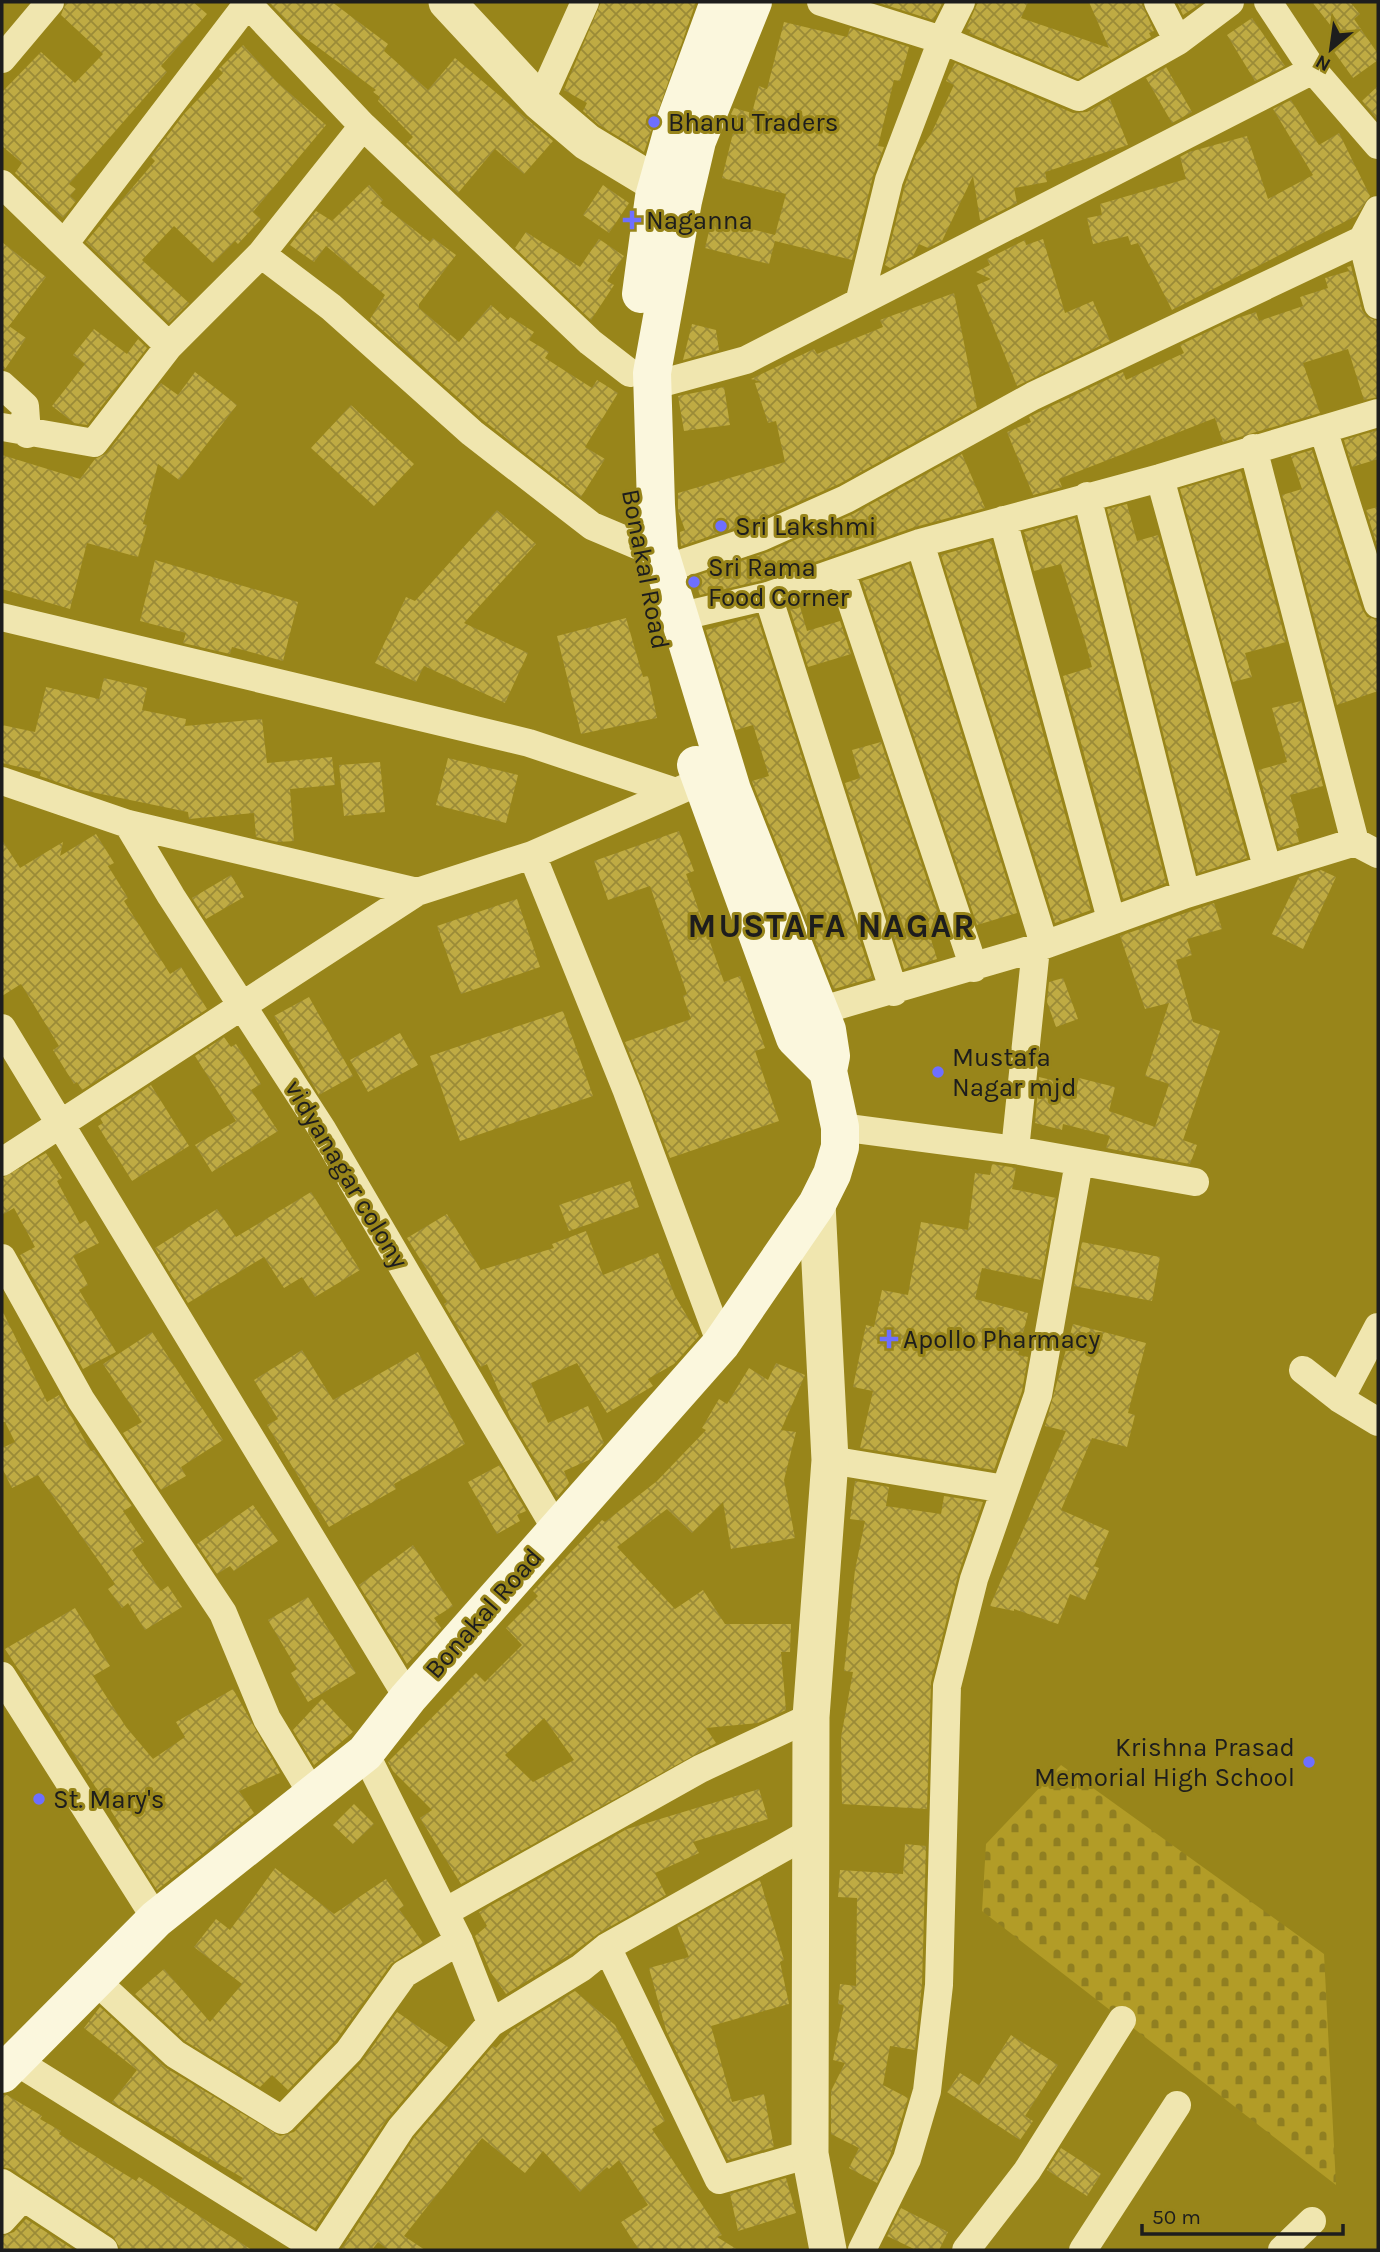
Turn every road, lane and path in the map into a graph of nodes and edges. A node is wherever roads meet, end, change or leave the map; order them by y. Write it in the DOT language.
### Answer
graph roads {
  1 [pos="50,2"];
  2 [pos="447,2"];
  3 [pos="585,2"];
  4 [pos="719,2"];
  5 [pos="753,2"];
  6 [pos="821,2"];
  7 [pos="961,2"];
  8 [pos="1158,2"];
  9 [pos="1230,2"];
  10 [pos="1268,2"];
  11 [pos="247,3"];
  12 [pos="942,40"];
  13 [pos="1178,41"];
  14 [pos="2,60"];
  15 [pos="1313,70"];
  16 [pos="540,102"];
  17 [pos="363,126"];
  18 [pos="1378,145"];
  19 [pos="2,184"];
  20 [pos="671,193"];
  21 [pos="1378,210"];
  22 [pos="1362,240"];
  23 [pos="64,244"];
  24 [pos="261,254"];
  25 [pos="860,299"];
  26 [pos="1378,305"];
  27 [pos="169,346"];
  28 [pos="641,380"];
  29 [pos="2,385"];
  30 [pos="1378,413"];
  31 [pos="1323,429"];
  32 [pos="14,430"];
  33 [pos="1253,448"];
  34 [pos="1160,478"];
  35 [pos="1087,496"];
  36 [pos="1003,520"];
  37 [pos="920,542"];
  38 [pos="637,545"];
  39 [pos="665,569"];
  40 [pos="841,571"];
  41 [pos="768,596"];
  42 [pos="1378,604"];
  43 [pos="2,617"];
  44 [pos="678,617"];
  45 [pos="2,781"];
  46 [pos="687,786"];
  47 [pos="128,824"];
  48 [pos="1367,848"];
  49 [pos="532,855"];
  50 [pos="1267,867"];
  51 [pos="416,892"];
  52 [pos="1186,894"];
  53 [pos="1111,919"];
  54 [pos="1040,946"];
  55 [pos="974,968"];
  56 [pos="894,992"];
  57 [pos="244,1007"];
  58 [pos="819,1011"];
  59 [pos="2,1028"];
  60 [pos="828,1070"];
  61 [pos="61,1126"];
  62 [pos="840,1126"];
  63 [pos="1015,1150"];
  64 [pos="2,1162"];
  65 [pos="1079,1163"];
  66 [pos="1195,1182"];
  67 [pos="817,1204"];
  68 [pos="2,1258"];
  69 [pos="1378,1327"];
  70 [pos="721,1344"];
  71 [pos="1303,1370"];
  72 [pos="1340,1399"];
  73 [pos="1378,1422"];
  74 [pos="830,1460"];
  75 [pos="1005,1489"];
  76 [pos="556,1529"];
  77 [pos="2,1676"];
  78 [pos="408,1698"];
  79 [pos="811,1717"];
  80 [pos="365,1753"];
  81 [pos="313,1796"];
  82 [pos="813,1830"];
  83 [pos="445,1912"];
  84 [pos="156,1919"];
  85 [pos="459,1941"];
  86 [pos="607,1947"];
  87 [pos="96,1981"];
  88 [pos="1122,2020"];
  89 [pos="491,2023"];
  90 [pos="8,2067"];
  91 [pos="1177,2105"];
  92 [pos="810,2154"];
  93 [pos="12,2190"];
  94 [pos="2,2220"];
  95 [pos="1312,2221"];
  96 [pos="104,2250"];
  97 [pos="320,2250"];
  98 [pos="828,2250"];
  99 [pos="862,2250"];
  100 [pos="966,2250"];
  101 [pos="1083,2250"];
  102 [pos="1282,2250"];
  1 -- 14 [label="street"];
  2 -- 16 [label="street"];
  3 -- 16 [label="street"];
  4 -- 20 [label="main road, Bonakal Road"];
  5 -- 20 [label="main road, Bonakal Road"];
  6 -- 12 [label="street"];
  7 -- 12 [label="street"];
  8 -- 13 [label="street"];
  9 -- 13 [label="street"];
  10 -- 15 [label="street"];
  11 -- 17 [label="street"];
  11 -- 23 [label="street"];
  12 -- 13 [label="street"];
  12 -- 25 [label="street"];
  15 -- 18 [label="street"];
  15 -- 25 [label="street"];
  16 -- 20 [label="street"];
  17 -- 24 [label="street"];
  17 -- 28 [label="street"];
  19 -- 23 [label="street"];
  20 -- 28 [label="main road, Bonakal Road"];
  21 -- 22 [label="street"];
  22 -- 26 [label="street"];
  22 -- 39 [label="street"];
  23 -- 27 [label="street"];
  24 -- 27 [label="street"];
  24 -- 38 [label="street"];
  25 -- 28 [label="street"];
  27 -- 32 [label="street"];
  28 -- 38 [label="main road, Bonakal Road"];
  28 -- 39 [label="main road, Bonakal Road"];
  29 -- 32 [label="street"];
  30 -- 31 [label="street"];
  31 -- 33 [label="street"];
  31 -- 42 [label="street"];
  33 -- 34 [label="street"];
  33 -- 48 [label="street"];
  34 -- 35 [label="street"];
  34 -- 50 [label="street"];
  35 -- 36 [label="street"];
  35 -- 52 [label="street"];
  36 -- 37 [label="street"];
  36 -- 53 [label="street"];
  37 -- 40 [label="street"];
  37 -- 54 [label="street"];
  38 -- 46 [label="main road, Bonakal Road"];
  39 -- 44 [label="main road, Bonakal Road"];
  40 -- 41 [label="street"];
  40 -- 55 [label="street"];
  41 -- 44 [label="street"];
  41 -- 56 [label="street"];
  43 -- 46 [label="street"];
  44 -- 58 [label="main road, Bonakal Road"];
  45 -- 47 [label="street"];
  46 -- 49 [label="street"];
  46 -- 60 [label="main road, Bonakal Road"];
  47 -- 51 [label="street"];
  47 -- 57 [label="street, vidyanagar colony"];
  48 -- 50 [label="street"];
  49 -- 51 [label="street"];
  49 -- 70 [label="street"];
  50 -- 52 [label="street"];
  51 -- 57 [label="street"];
  52 -- 53 [label="street"];
  53 -- 54 [label="street"];
  54 -- 55 [label="street"];
  54 -- 63 [label="street"];
  55 -- 56 [label="street"];
  56 -- 58 [label="street"];
  57 -- 61 [label="street"];
  57 -- 76 [label="street, vidyanagar colony"];
  58 -- 60 [label="main road, Bonakal Road"];
  59 -- 61 [label="street"];
  60 -- 62 [label="main road, Bonakal Road"];
  61 -- 64 [label="street"];
  61 -- 78 [label="street"];
  62 -- 63 [label="street"];
  62 -- 67 [label="main road, Bonakal Road"];
  63 -- 65 [label="street"];
  65 -- 66 [label="street"];
  65 -- 75 [label="street"];
  67 -- 70 [label="main road, Bonakal Road"];
  67 -- 74 [label="street"];
  68 -- 81 [label="street"];
  69 -- 72 [label="street"];
  70 -- 76 [label="main road, Bonakal Road"];
  71 -- 72 [label="street"];
  72 -- 73 [label="street"];
  74 -- 75 [label="street"];
  74 -- 79 [label="street"];
  75 -- 99 [label="street"];
  76 -- 78 [label="main road, Bonakal Road"];
  77 -- 84 [label="street"];
  78 -- 80 [label="main road, Bonakal Road"];
  79 -- 82 [label="street"];
  79 -- 83 [label="street"];
  80 -- 81 [label="main road, Bonakal Road"];
  80 -- 83 [label="street"];
  81 -- 84 [label="main road, Bonakal Road"];
  82 -- 86 [label="street"];
  82 -- 92 [label="street"];
  83 -- 85 [label="street"];
  84 -- 87 [label="main road, Bonakal Road"];
  85 -- 87 [label="street"];
  85 -- 89 [label="street"];
  86 -- 89 [label="street"];
  86 -- 92 [label="street"];
  87 -- 90 [label="main road, Bonakal Road"];
  88 -- 100 [label="street"];
  89 -- 97 [label="street"];
  90 -- 97 [label="street"];
  91 -- 101 [label="street"];
  92 -- 98 [label="street"];
  93 -- 94 [label="street"];
  93 -- 96 [label="street"];
  95 -- 102 [label="street"];
}
